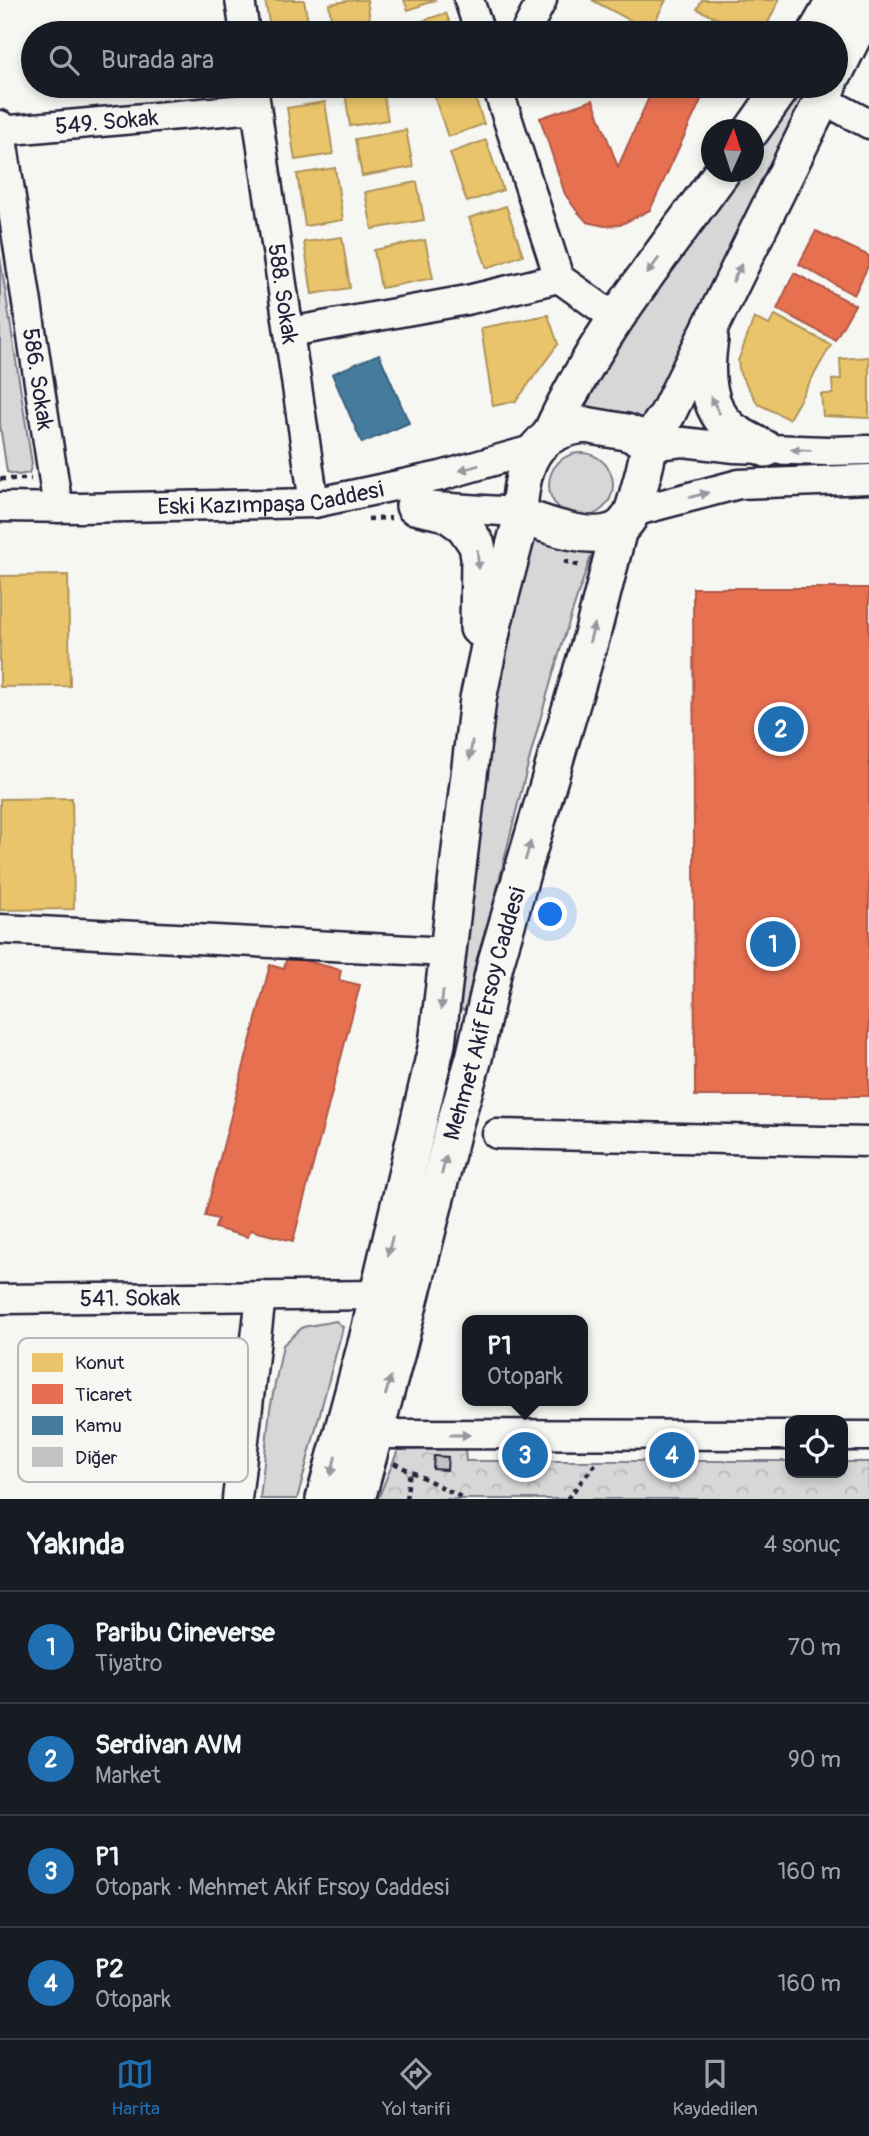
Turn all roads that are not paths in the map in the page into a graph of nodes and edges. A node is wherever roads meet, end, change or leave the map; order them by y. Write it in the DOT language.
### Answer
graph roads {
  1 [pos="240,0"];
  2 [pos="469,0"];
  3 [pos="542,0"];
  4 [pos="835,0"];
  5 [pos="869,5"];
  6 [pos="243,21"];
  7 [pos="476,21"];
  8 [pos="531,21"];
  9 [pos="823,21"];
  10 [pos="848,47"];
  11 [pos="247,98"];
  12 [pos="254,98"];
  13 [pos="501,98"];
  14 [pos="775,98"];
  15 [pos="823,98"];
  16 [pos="842,98"];
  17 [pos="760,119"];
  18 [pos="869,124"];
  19 [pos="0,125"];
  20 [pos="0,131"];
  21 [pos="715,182"];
  22 [pos="559,278"];
  23 [pos="615,318"];
  24 [pos="714,321"];
  25 [pos="290,332"];
  26 [pos="549,430"];
  27 [pos="648,444"];
  28 [pos="766,449"];
  29 [pos="869,450"];
  30 [pos="869,479"];
  31 [pos="314,503"];
  32 [pos="414,506"];
  33 [pos="0,507"];
  34 [pos="58,508"];
  35 [pos="520,514"];
  36 [pos="626,520"];
  37 [pos="478,699"];
  38 [pos="0,929"];
  39 [pos="448,952"];
  40 [pos="497,1134"];
  41 [pos="869,1142"];
  42 [pos="378,1295"];
  43 [pos="261,1296"];
  44 [pos="0,1300"];
  45 [pos="248,1406"];
  46 [pos="785,1435"];
  47 [pos="848,1436"];
  48 [pos="869,1436"];
  49 [pos="384,1448"];
  50 [pos="324,1499"];
  51 [pos="357,1499"];
  1 -- 6 [label="street"];
  2 -- 7 [label="street"];
  3 -- 8 [label="street"];
  4 -- 9 [label="main road"];
  5 -- 10 [label="main road"];
  11 -- 20 [label="street, 549. Sokak"];
  12 -- 25 [label="street, 588. Sokak"];
  13 -- 22 [label="street"];
  14 -- 17 [label="main road"];
  24 -- 15 [label="main road, one-way"];
  16 -- 18 [label="street"];
  19 -- 20 [label="street, 586. Sokak"];
  20 -- 34 [label="street, 586. Sokak"];
  21 -- 23 [label="main road, one-way"];
  22 -- 23 [label="street"];
  22 -- 25 [label="street"];
  23 -- 26 [label="main road"];
  24 -- 27 [label="main road"];
  28 -- 24 [label="main road, one-way"];
  25 -- 31 [label="street, 588. Sokak"];
  26 -- 27 [label="main road"];
  26 -- 31 [label="street, Eski Kazımpaşa Caddesi, one-way"];
  26 -- 35 [label="main road"];
  27 -- 28 [label="street"];
  27 -- 36 [label="main road"];
  29 -- 28 [label="street, one-way"];
  36 -- 30 [label="street, one-way"];
  31 -- 32 [label="street, Eski Kazımpaşa Caddesi"];
  31 -- 34 [label="street, Eski Kazımpaşa Caddesi"];
  32 -- 35 [label="street, Eski Kazımpaşa Caddesi"];
  32 -- 37 [label="main road, one-way"];
  33 -- 34 [label="street, Eski Kazımpaşa Caddesi"];
  35 -- 36 [label="main road"];
  35 -- 37 [label="main road, Mehmet Akif Ersoy Caddesi"];
  49 -- 36 [label="main road, Mehmet Akif Ersoy Caddesi, one-way"];
  37 -- 39 [label="main road, Mehmet Akif Ersoy Caddesi, one-way"];
  38 -- 39 [label="street"];
  39 -- 42 [label="main road, Mehmet Akif Ersoy Caddesi, one-way"];
  40 -- 41 [label="street"];
  42 -- 43 [label="street, 541. Sokak"];
  42 -- 50 [label="main road, Mehmet Akif Ersoy Caddesi, one-way"];
  43 -- 44 [label="street, 541. Sokak"];
  43 -- 45 [label="street"];
  49 -- 46 [label="street, one-way"];
  47 -- 48 [label="street"];
  49 -- 51 [label="main road, Mehmet Akif Ersoy Caddesi"];
}
